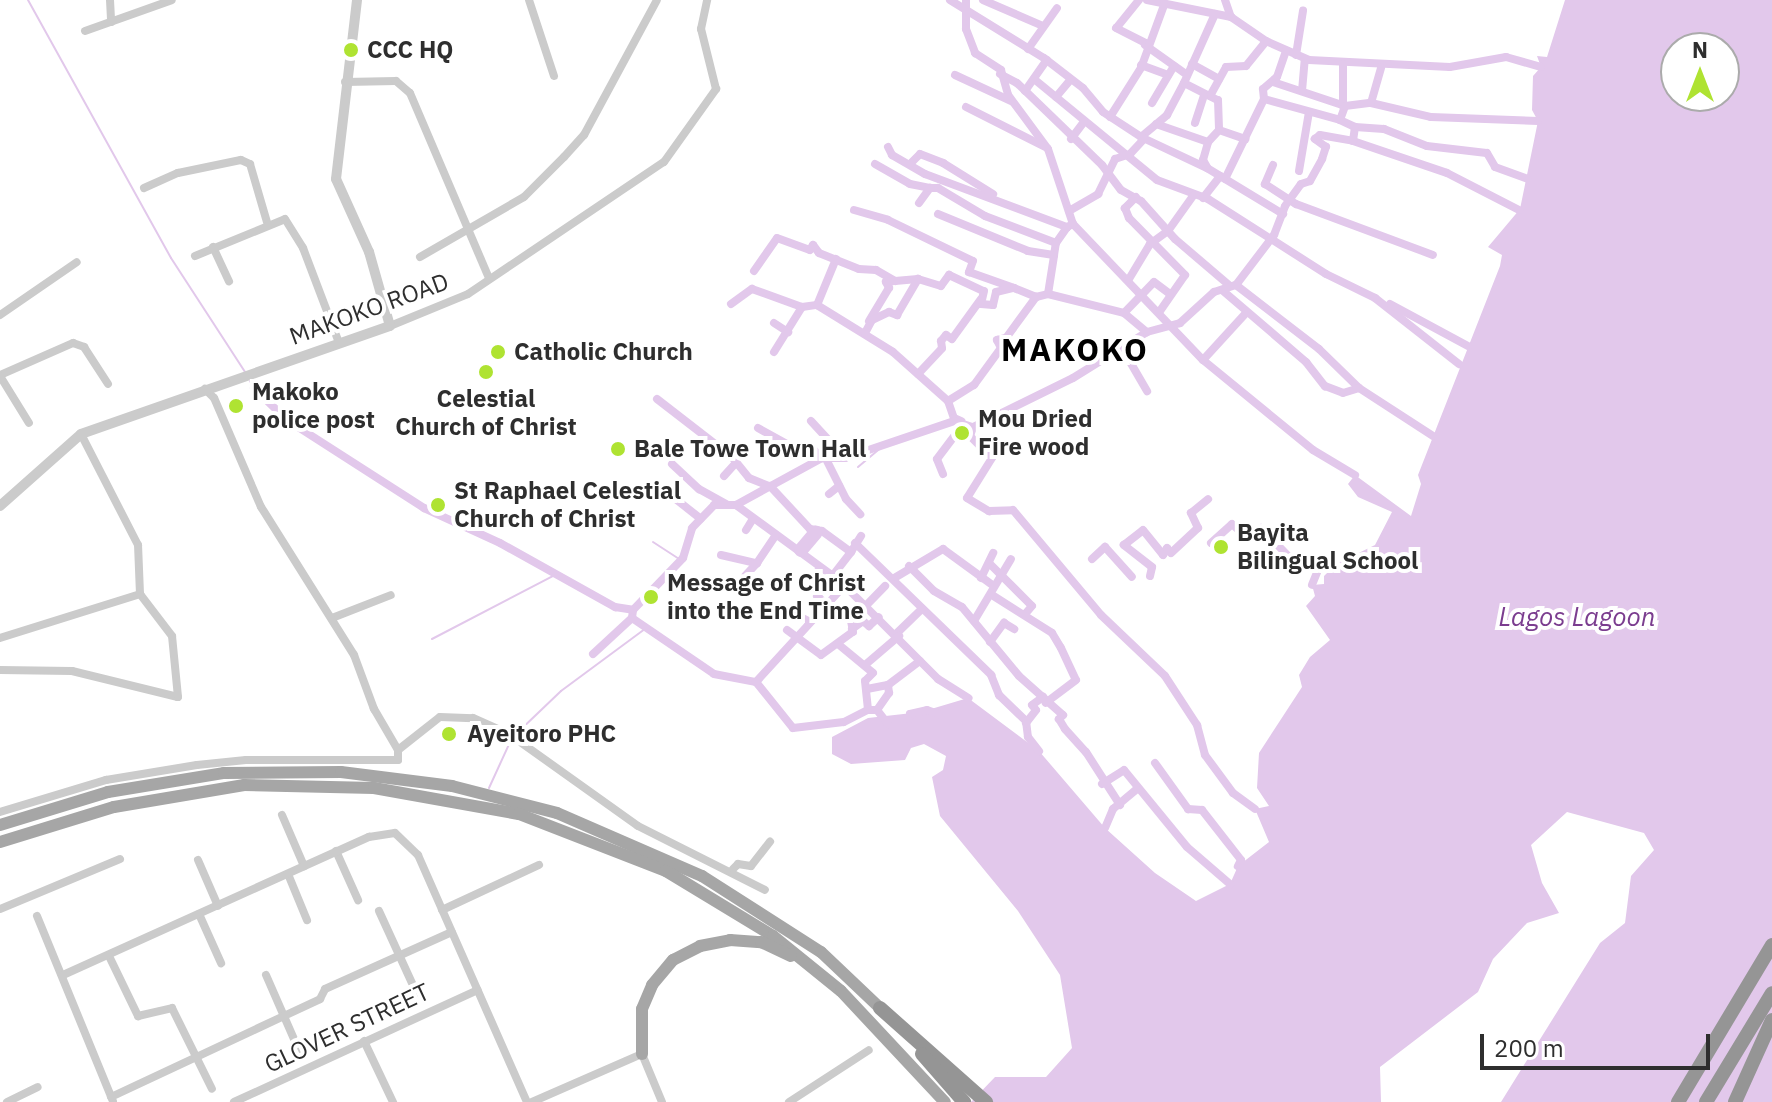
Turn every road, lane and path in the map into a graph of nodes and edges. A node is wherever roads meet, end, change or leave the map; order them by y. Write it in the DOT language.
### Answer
graph roads {
  1 [pos="110,0"];
  2 [pos="172,0"];
  3 [pos="357,0"];
  4 [pos="529,0"];
  5 [pos="657,0"];
  6 [pos="707,0"];
  7 [pos="111,22"];
  8 [pos="85,31"];
  9 [pos="554,76"];
  10 [pos="345,82"];
  11 [pos="144,188"];
  12 [pos="267,222"];
  13 [pos="467,229"];
  14 [pos="213,247"];
  15 [pos="195,256"];
  16 [pos="420,257"];
  17 [pos="77,262"];
  18 [pos="488,276"];
  19 [pos="229,281"];
  20 [pos="0,315"];
  21 [pos="390,326"];
  22 [pos="339,343"];
  23 [pos="0,376"];
  24 [pos="108,384"];
  25 [pos="205,389"];
  26 [pos="29,423"];
  27 [pos="81,434"];
  28 [pos="0,506"];
  29 [pos="140,594"];
  30 [pos="391,595"];
  31 [pos="332,618"];
  32 [pos="0,638"];
  33 [pos="0,670"];
  34 [pos="398,750"];
  35 [pos="451,792"];
  36 [pos="520,808"];
  37 [pos="0,812"];
  38 [pos="282,815"];
  39 [pos="0,825"];
  40 [pos="0,842"];
  41 [pos="770,842"];
  42 [pos="336,851"];
  43 [pos="120,859"];
  44 [pos="198,860"];
  45 [pos="539,865"];
  46 [pos="304,866"];
  47 [pos="733,869"];
  48 [pos="288,874"];
  49 [pos="765,890"];
  50 [pos="358,900"];
  51 [pos="218,906"];
  52 [pos="0,909"];
  53 [pos="442,910"];
  54 [pos="379,911"];
  55 [pos="199,914"];
  56 [pos="37,916"];
  57 [pos="307,920"];
  58 [pos="452,932"];
  59 [pos="1772,945"];
  60 [pos="400,955"];
  61 [pos="109,956"];
  62 [pos="221,963"];
  63 [pos="63,975"];
  64 [pos="266,975"];
  65 [pos="823,975"];
  66 [pos="477,990"];
  67 [pos="1772,993"];
  68 [pos="417,994"];
  69 [pos="880,1008"];
  70 [pos="283,1015"];
  71 [pos="1772,1020"];
  72 [pos="364,1041"];
  73 [pos="869,1050"];
  74 [pos="300,1053"];
  75 [pos="642,1054"];
  76 [pos="196,1058"];
  77 [pos="38,1087"];
  78 [pos="212,1089"];
  79 [pos="254,1092"];
  80 [pos="112,1099"];
  81 [pos="7,1102"];
  82 [pos="234,1102"];
  83 [pos="258,1102"];
  84 [pos="393,1102"];
  85 [pos="529,1102"];
  86 [pos="662,1102"];
  87 [pos="789,1102"];
  88 [pos="945,1102"];
  89 [pos="964,1102"];
  90 [pos="986,1102"];
  91 [pos="1678,1102"];
  92 [pos="1706,1102"];
  93 [pos="1735,1102"];
  1 -- 7 [label="street"];
  2 -- 7 [label="street"];
  3 -- 10 [label="street"];
  4 -- 9 [label="street"];
  5 -- 13 [label="street"];
  6 -- 18 [label="street, MAKOKO ROAD"];
  7 -- 8 [label="street"];
  10 -- 13 [label="street"];
  10 -- 21 [label="street"];
  11 -- 12 [label="street"];
  12 -- 14 [label="street"];
  12 -- 22 [label="street"];
  13 -- 16 [label="street"];
  13 -- 18 [label="street"];
  14 -- 15 [label="street"];
  14 -- 19 [label="street"];
  17 -- 20 [label="street"];
  18 -- 21 [label="street, MAKOKO ROAD"];
  21 -- 22 [label="street, MAKOKO ROAD"];
  22 -- 25 [label="street, MAKOKO ROAD"];
  23 -- 24 [label="street"];
  23 -- 26 [label="street"];
  25 -- 27 [label="street, MAKOKO ROAD"];
  25 -- 31 [label="street"];
  27 -- 28 [label="street, MAKOKO ROAD"];
  27 -- 29 [label="street"];
  29 -- 32 [label="street"];
  29 -- 33 [label="street"];
  30 -- 31 [label="street"];
  31 -- 34 [label="street"];
  34 -- 37 [label="street"];
  34 -- 47 [label="street"];
  35 -- 36 [label="main road"];
  35 -- 39 [label="main road"];
  35 -- 40 [label="main road"];
  36 -- 65 [label="main road"];
  36 -- 69 [label="main road"];
  38 -- 46 [label="street"];
  41 -- 47 [label="street"];
  42 -- 46 [label="street"];
  42 -- 50 [label="street"];
  42 -- 53 [label="street"];
  43 -- 52 [label="street"];
  44 -- 51 [label="street"];
  45 -- 53 [label="street"];
  46 -- 48 [label="street"];
  47 -- 49 [label="street"];
  48 -- 51 [label="street"];
  48 -- 57 [label="street"];
  51 -- 55 [label="street"];
  53 -- 58 [label="street"];
  54 -- 60 [label="street"];
  55 -- 61 [label="street"];
  55 -- 62 [label="street"];
  56 -- 63 [label="street"];
  58 -- 60 [label="street"];
  58 -- 66 [label="street"];
  59 -- 91 [label="highway"];
  60 -- 68 [label="street"];
  60 -- 70 [label="street"];
  61 -- 63 [label="street"];
  61 -- 76 [label="street"];
  63 -- 80 [label="street"];
  64 -- 70 [label="street"];
  65 -- 75 [label="main road"];
  65 -- 88 [label="main road"];
  66 -- 72 [label="street, GLOVER STREET"];
  66 -- 85 [label="street"];
  67 -- 92 [label="highway"];
  69 -- 89 [label="highway"];
  69 -- 90 [label="highway"];
  70 -- 74 [label="street"];
  70 -- 76 [label="street"];
  71 -- 93 [label="highway"];
  72 -- 79 [label="street, GLOVER STREET"];
  72 -- 84 [label="street"];
  73 -- 87 [label="street"];
  75 -- 85 [label="street"];
  75 -- 86 [label="street"];
  76 -- 78 [label="street"];
  76 -- 80 [label="street"];
  77 -- 81 [label="street"];
  79 -- 82 [label="street, GLOVER STREET"];
  79 -- 83 [label="street"];
}
